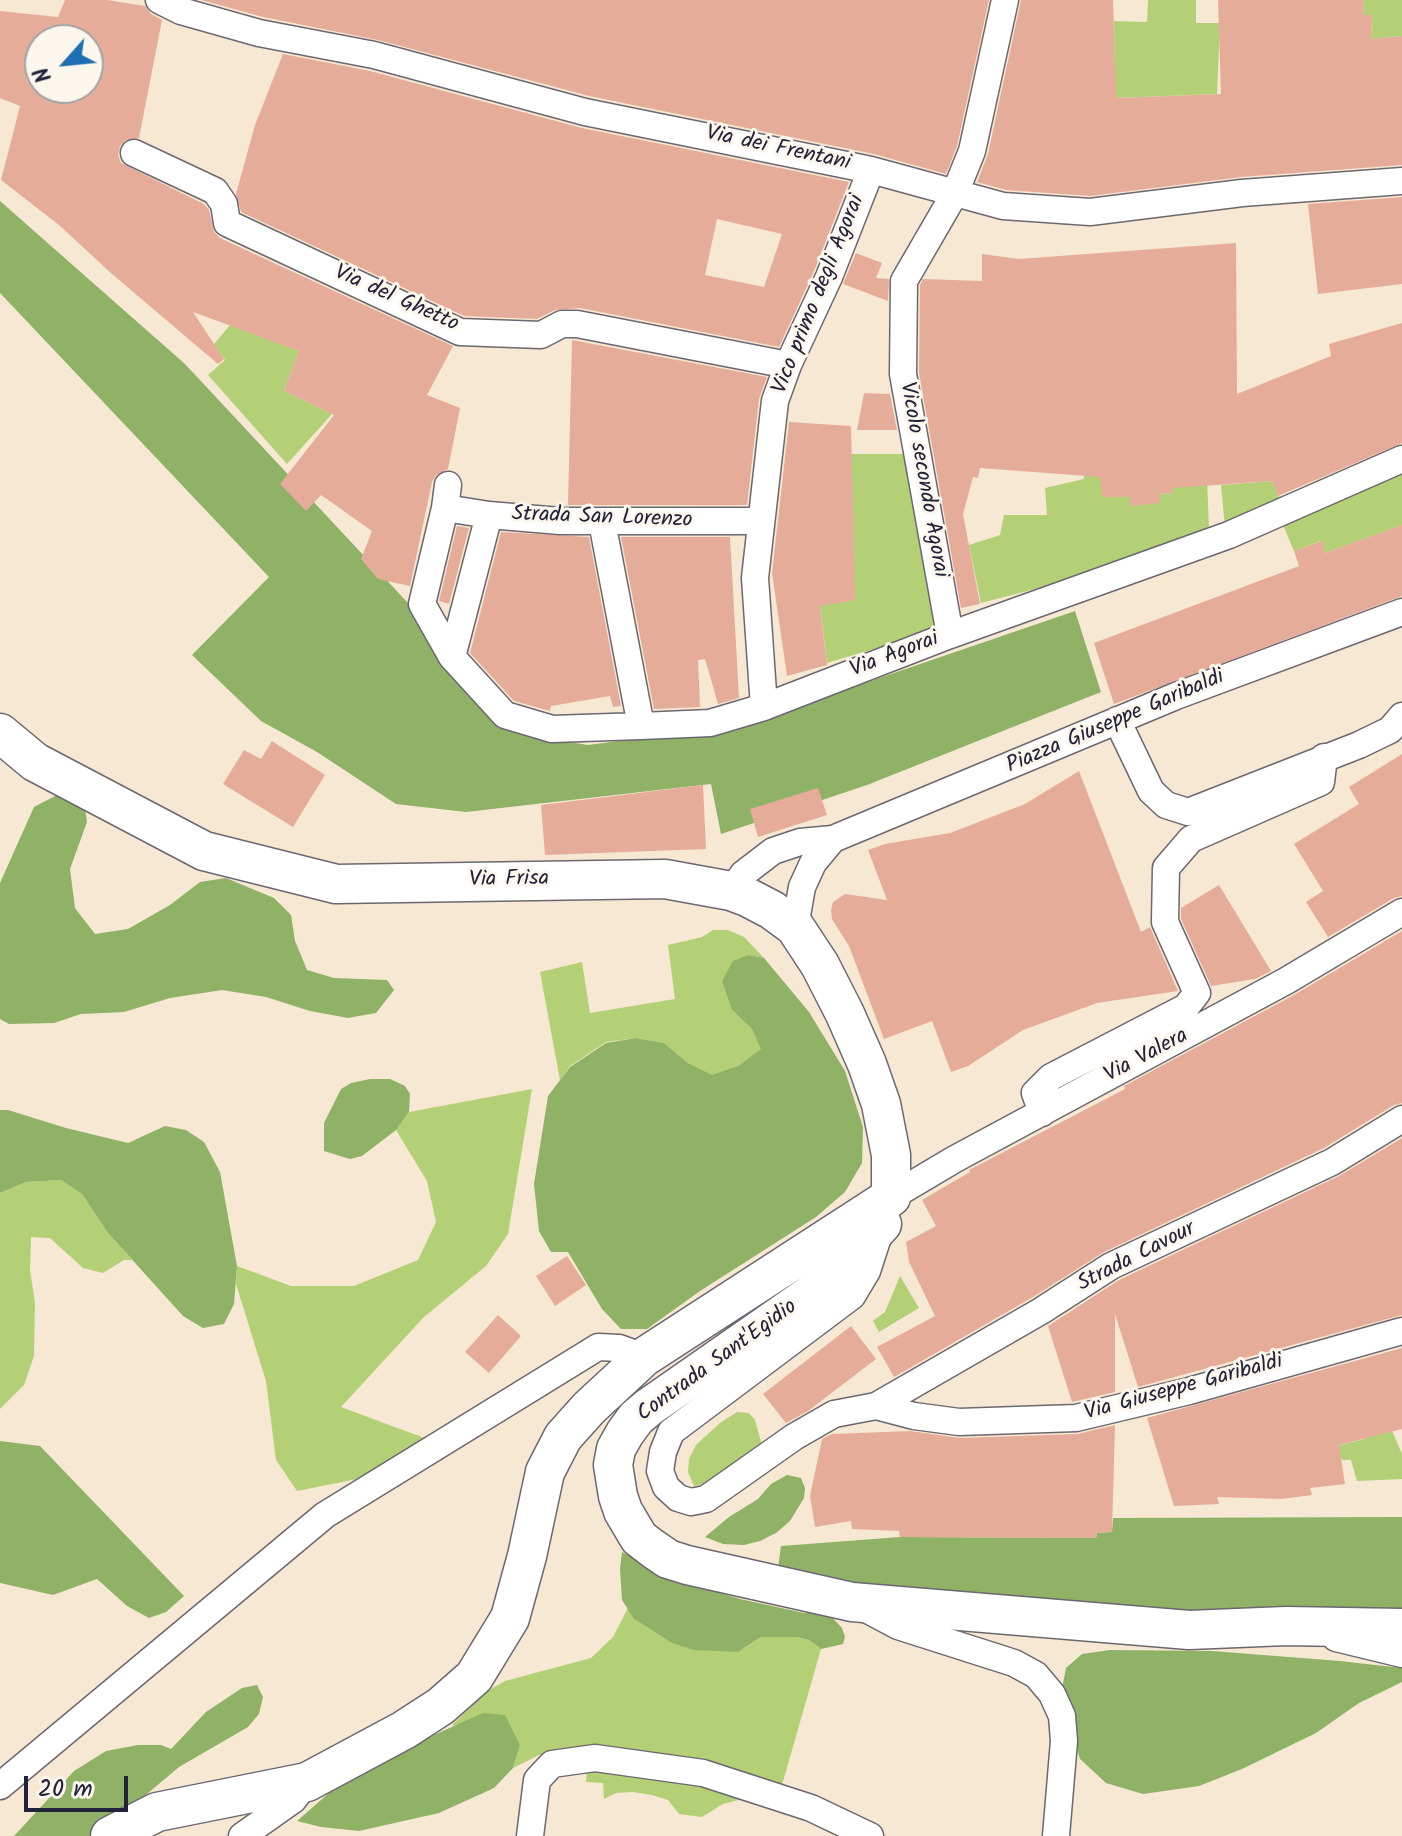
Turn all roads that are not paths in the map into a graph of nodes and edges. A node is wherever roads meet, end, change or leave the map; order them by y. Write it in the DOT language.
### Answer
graph roads {
  1 [pos="1005,0"];
  2 [pos="167,2"];
  3 [pos="134,153"];
  4 [pos="871,170"];
  5 [pos="1402,181"];
  6 [pos="955,193"];
  7 [pos="788,365"];
  8 [pos="1402,459"];
  9 [pos="489,515"];
  10 [pos="760,521"];
  11 [pos="602,522"];
  12 [pos="422,604"];
  13 [pos="1402,612"];
  14 [pos="950,635"];
  15 [pos="452,657"];
  16 [pos="764,707"];
  17 [pos="1402,716"];
  18 [pos="1117,720"];
  19 [pos="641,726"];
  20 [pos="0,733"];
  21 [pos="1324,757"];
  22 [pos="833,839"];
  23 [pos="731,891"];
  24 [pos="1402,912"];
  25 [pos="795,927"];
  26 [pos="1042,1113"];
  27 [pos="1402,1119"];
  28 [pos="886,1210"];
  29 [pos="1402,1331"];
  30 [pos="644,1357"];
  31 [pos="876,1406"];
  32 [pos="852,1602"];
  33 [pos="1286,1626"];
  34 [pos="1402,1628"];
  35 [pos="1402,1654"];
  36 [pos="307,1782"];
  37 [pos="0,1786"];
  38 [pos="110,1836"];
  39 [pos="242,1836"];
  40 [pos="530,1836"];
  41 [pos="870,1836"];
  42 [pos="1056,1836"];
  1 -- 6 [label="street, Vicolo secondo Agorai"];
  2 -- 4 [label="street, Via dei Frentani"];
  3 -- 7 [label="street, Via del Ghetto"];
  4 -- 6 [label="street, Via dei Frentani"];
  4 -- 7 [label="street, Vico primo degli Agorai"];
  5 -- 6 [label="street, Via dei Frentani"];
  6 -- 14 [label="street, Vicolo secondo Agorai"];
  7 -- 10 [label="street, Vico primo degli Agorai"];
  8 -- 14 [label="street, Via Agorai"];
  9 -- 11 [label="street, Strada San Lorenzo"];
  9 -- 12 [label="street, Strada San Lorenzo"];
  9 -- 15 [label="street"];
  10 -- 11 [label="street, Strada San Lorenzo"];
  10 -- 16 [label="street, Vico primo degli Agorai"];
  11 -- 19 [label="street"];
  12 -- 15 [label="street, Via Agorai"];
  13 -- 18 [label="street, Piazza Giuseppe Garibaldi"];
  14 -- 16 [label="street, Via Agorai"];
  15 -- 19 [label="street, Via Agorai"];
  16 -- 19 [label="street, Via Agorai"];
  17 -- 21 [label="street"];
  18 -- 21 [label="street"];
  18 -- 22 [label="street, Piazza Giuseppe Garibaldi"];
  20 -- 23 [label="street, Via Frisa"];
  21 -- 26 [label="street"];
  22 -- 23 [label="street, Piazza Giuseppe Garibaldi"];
  22 -- 25 [label="street"];
  23 -- 25 [label="street, Via Frisa"];
  24 -- 26 [label="street, Via Valera"];
  25 -- 28 [label="street, Via Frisa"];
  26 -- 28 [label="street, Via Valera"];
  27 -- 31 [label="street, Strada Cavour"];
  28 -- 30 [label="street"];
  28 -- 31 [label="street, Via Giuseppe Garibaldi"];
  28 -- 32 [label="street, Contrada Sant'Egidio"];
  29 -- 31 [label="street, Via Giuseppe Garibaldi"];
  30 -- 36 [label="street"];
  30 -- 37 [label="street"];
  32 -- 33 [label="street, Contrada Sant'Egidio"];
  32 -- 42 [label="street, Contrada Sant'Egidio"];
  33 -- 34 [label="street, Contrada Sant'Egidio"];
  33 -- 35 [label="street, Contrada Sant'Egidio"];
  36 -- 38 [label="street"];
  36 -- 39 [label="street"];
  40 -- 41 [label="street"];
}
